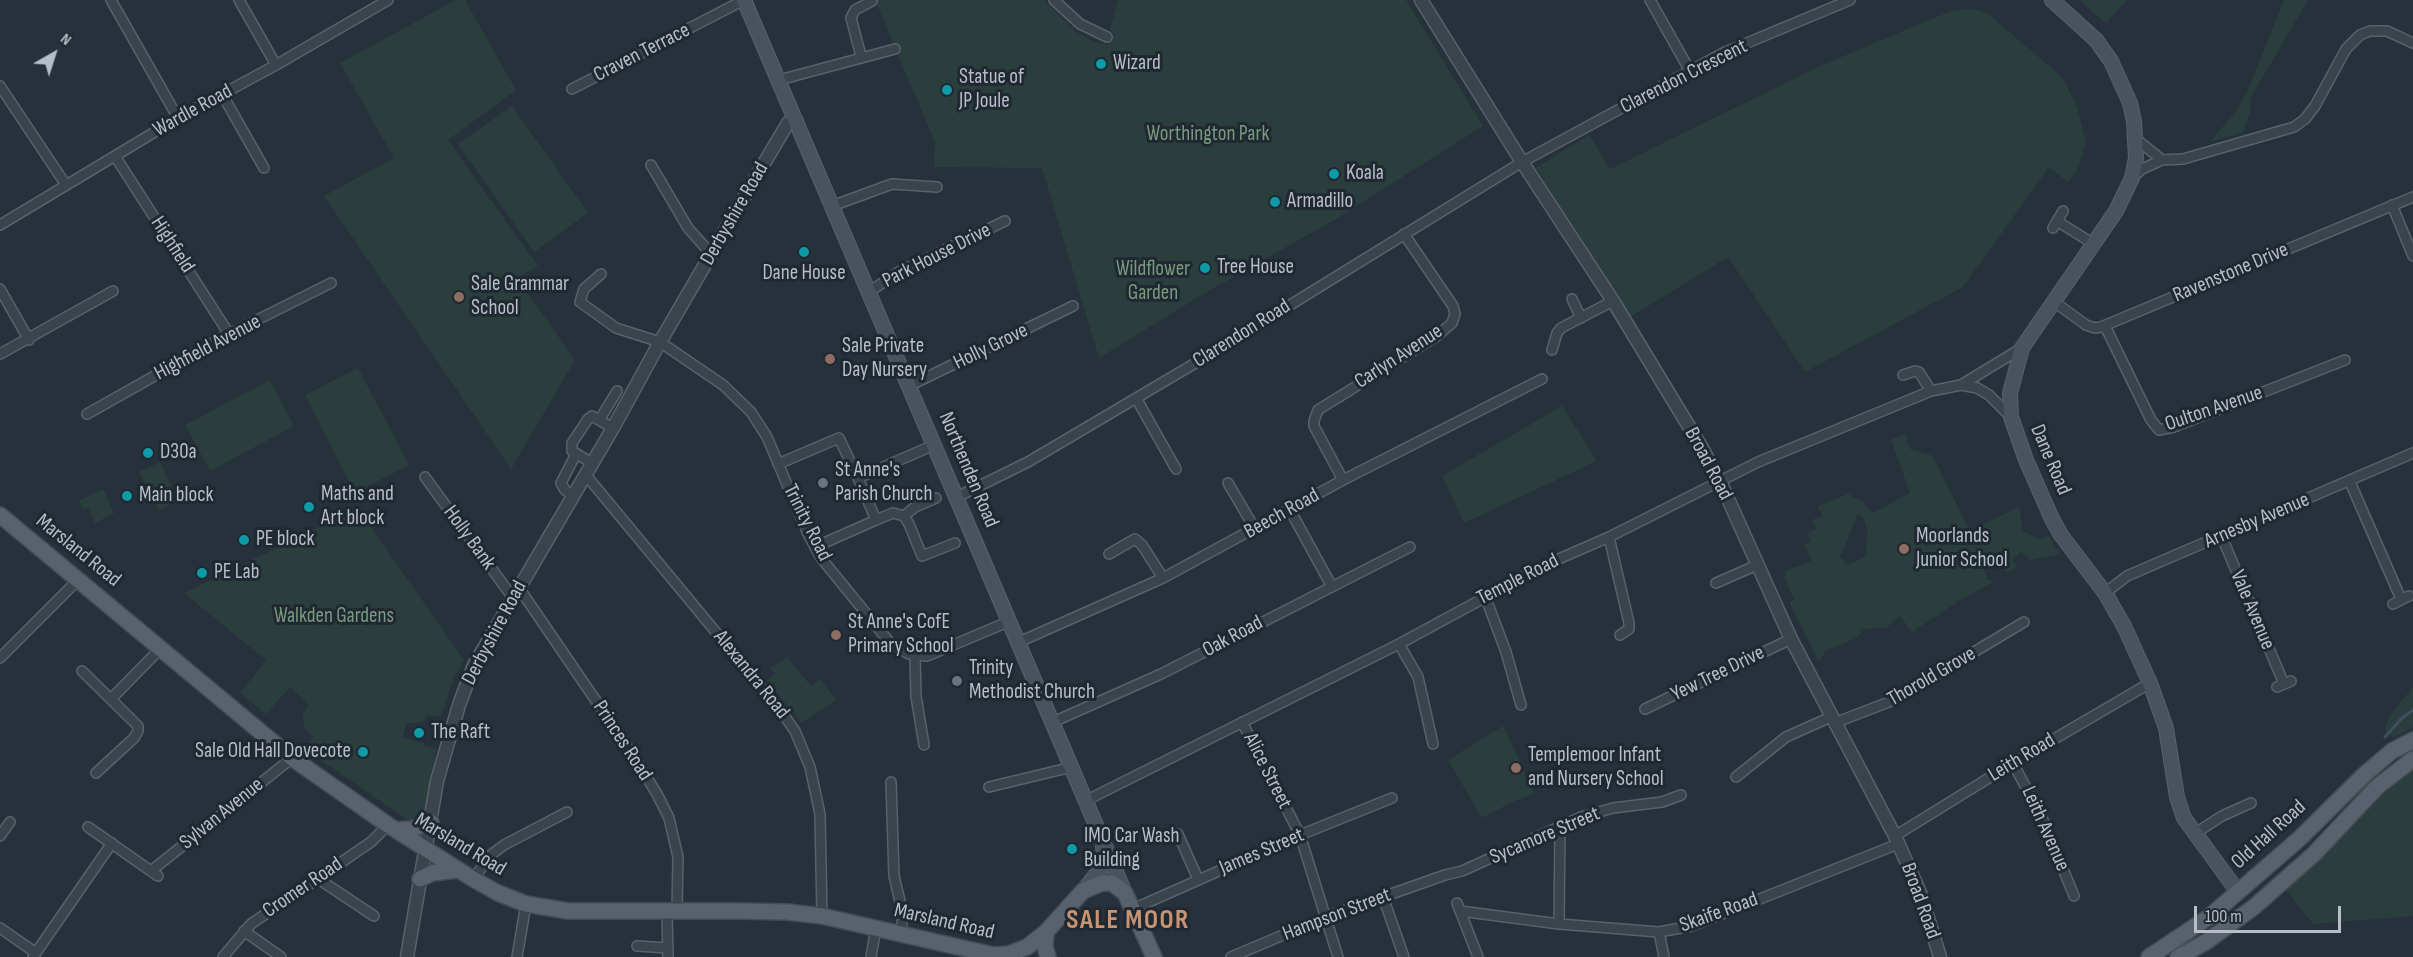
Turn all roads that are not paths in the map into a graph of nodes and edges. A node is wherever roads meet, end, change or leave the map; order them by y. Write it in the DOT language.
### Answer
graph roads {
  1 [pos="111,0"];
  2 [pos="239,0"];
  3 [pos="387,0"];
  4 [pos="744,0"];
  5 [pos="1054,0"];
  6 [pos="1421,0"];
  7 [pos="1650,0"];
  8 [pos="1850,0"];
  9 [pos="2052,0"];
  10 [pos="872,1"];
  11 [pos="1107,37"];
  12 [pos="2413,43"];
  13 [pos="896,49"];
  14 [pos="861,57"];
  15 [pos="276,66"];
  16 [pos="1690,71"];
  17 [pos="779,81"];
  18 [pos="0,86"];
  19 [pos="572,89"];
  20 [pos="222,94"];
  21 [pos="178,118"];
  22 [pos="796,120"];
  23 [pos="2136,139"];
  24 [pos="115,156"];
  25 [pos="2162,160"];
  26 [pos="1522,162"];
  27 [pos="651,165"];
  28 [pos="264,168"];
  29 [pos="2132,178"];
  30 [pos="66,185"];
  31 [pos="937,187"];
  32 [pos="2413,196"];
  33 [pos="2392,205"];
  34 [pos="832,206"];
  35 [pos="2063,211"];
  36 [pos="1005,221"];
  37 [pos="0,225"];
  38 [pos="1404,234"];
  39 [pos="2092,243"];
  40 [pos="712,255"];
  41 [pos="2413,256"];
  42 [pos="601,274"];
  43 [pos="331,283"];
  44 [pos="0,289"];
  45 [pos="113,291"];
  46 [pos="869,292"];
  47 [pos="1572,299"];
  48 [pos="1613,301"];
  49 [pos="2053,301"];
  50 [pos="1073,306"];
  51 [pos="1581,318"];
  52 [pos="2105,326"];
  53 [pos="229,334"];
  54 [pos="29,340"];
  55 [pos="660,342"];
  56 [pos="2022,348"];
  57 [pos="1552,350"];
  58 [pos="0,354"];
  59 [pos="2345,360"];
  60 [pos="1903,375"];
  61 [pos="1542,379"];
  62 [pos="909,386"];
  63 [pos="1961,386"];
  64 [pos="1931,391"];
  65 [pos="1136,398"];
  66 [pos="624,406"];
  67 [pos="87,414"];
  68 [pos="2011,417"];
  69 [pos="600,419"];
  70 [pos="613,428"];
  71 [pos="934,445"];
  72 [pos="2413,453"];
  73 [pos="576,454"];
  74 [pos="778,464"];
  75 [pos="589,468"];
  76 [pos="1176,469"];
  77 [pos="425,477"];
  78 [pos="858,478"];
  79 [pos="1343,480"];
  80 [pos="1719,481"];
  81 [pos="2350,482"];
  82 [pos="1228,483"];
  83 [pos="572,495"];
  84 [pos="957,497"];
  85 [pos="936,498"];
  86 [pos="1290,510"];
  87 [pos="0,515"];
  88 [pos="904,516"];
  89 [pos="876,520"];
  90 [pos="1256,529"];
  91 [pos="2221,536"];
  92 [pos="1609,537"];
  93 [pos="956,543"];
  94 [pos="815,547"];
  95 [pos="1410,547"];
  96 [pos="1109,554"];
  97 [pos="1757,565"];
  98 [pos="1163,578"];
  99 [pos="79,579"];
  100 [pos="1716,583"];
  101 [pos="1331,585"];
  102 [pos="516,593"];
  103 [pos="2105,593"];
  104 [pos="1485,596"];
  105 [pos="2401,599"];
  106 [pos="1010,621"];
  107 [pos="2024,622"];
  108 [pos="1620,635"];
  109 [pos="1791,639"];
  110 [pos="1019,642"];
  111 [pos="1399,644"];
  112 [pos="161,648"];
  113 [pos="915,656"];
  114 [pos="0,658"];
  115 [pos="82,671"];
  116 [pos="2150,683"];
  117 [pos="2284,684"];
  118 [pos="111,699"];
  119 [pos="1521,705"];
  120 [pos="1645,709"];
  121 [pos="1835,719"];
  122 [pos="1053,722"];
  123 [pos="1242,722"];
  124 [pos="2413,740"];
  125 [pos="1433,744"];
  126 [pos="924,745"];
  127 [pos="292,758"];
  128 [pos="2413,759"];
  129 [pos="2013,763"];
  130 [pos="1072,766"];
  131 [pos="96,773"];
  132 [pos="1736,777"];
  133 [pos="891,782"];
  134 [pos="989,787"];
  135 [pos="1682,795"];
  136 [pos="1392,798"];
  137 [pos="1087,800"];
  138 [pos="2251,803"];
  139 [pos="567,812"];
  140 [pos="10,822"];
  141 [pos="431,822"];
  142 [pos="1560,826"];
  143 [pos="88,827"];
  144 [pos="392,828"];
  145 [pos="1,832"];
  146 [pos="1178,834"];
  147 [pos="2194,834"];
  148 [pos="1300,835"];
  149 [pos="1897,840"];
  150 [pos="1103,842"];
  151 [pos="112,843"];
  152 [pos="426,850"];
  153 [pos="457,870"];
  154 [pos="1444,875"];
  155 [pos="317,878"];
  156 [pos="420,879"];
  157 [pos="473,879"];
  158 [pos="1198,879"];
  159 [pos="1083,891"];
  160 [pos="2238,892"];
  161 [pos="1125,893"];
  162 [pos="2074,896"];
  163 [pos="1383,897"];
  164 [pos="526,903"];
  165 [pos="2254,907"];
  166 [pos="1133,909"];
  167 [pos="672,911"];
  168 [pos="374,916"];
  169 [pos="822,916"];
  170 [pos="1326,918"];
  171 [pos="1558,924"];
  172 [pos="876,927"];
  173 [pos="0,928"];
  174 [pos="244,931"];
  175 [pos="1046,932"];
  176 [pos="1659,932"];
  177 [pos="901,933"];
  178 [pos="637,946"];
  179 [pos="668,952"];
  180 [pos="34,955"];
  181 [pos="996,956"];
  182 [pos="223,957"];
  183 [pos="281,957"];
  184 [pos="407,957"];
  185 [pos="517,957"];
  186 [pos="871,957"];
  187 [pos="1048,957"];
  188 [pos="1154,957"];
  189 [pos="1231,957"];
  190 [pos="1338,957"];
  191 [pos="1404,957"];
  192 [pos="1478,957"];
  193 [pos="1664,957"];
  194 [pos="1940,957"];
  195 [pos="2149,957"];
  196 [pos="2178,957"];
  1 -- 21 [label="street"];
  2 -- 15 [label="street"];
  3 -- 15 [label="street, Wardle Road"];
  4 -- 17 [label="main road, Northenden Road"];
  4 -- 19 [label="street, Craven Terrace"];
  5 -- 11 [label="street"];
  6 -- 26 [label="street, Broad Road"];
  7 -- 16 [label="street"];
  8 -- 16 [label="street, Clarendon Crescent"];
  9 -- 23 [label="main road, Dane Road"];
  10 -- 14 [label="street"];
  12 -- 25 [label="street"];
  13 -- 14 [label="street"];
  14 -- 17 [label="street"];
  15 -- 20 [label="street, Wardle Road"];
  16 -- 26 [label="street, Clarendon Crescent"];
  17 -- 22 [label="main road, Northenden Road"];
  18 -- 30 [label="street"];
  20 -- 21 [label="street, Wardle Road"];
  20 -- 28 [label="street"];
  21 -- 24 [label="street, Wardle Road"];
  22 -- 34 [label="main road, Northenden Road"];
  22 -- 40 [label="street, Derbyshire Road"];
  23 -- 25 [label="street"];
  23 -- 29 [label="main road, Dane Road"];
  24 -- 30 [label="street, Wardle Road"];
  24 -- 53 [label="street, Highfield"];
  25 -- 29 [label="street"];
  26 -- 38 [label="street, Clarendon Road"];
  26 -- 48 [label="street, Broad Road"];
  27 -- 40 [label="street"];
  29 -- 39 [label="main road, Dane Road"];
  30 -- 37 [label="street, Wardle Road"];
  31 -- 34 [label="street"];
  32 -- 33 [label="street, Ravenstone Drive"];
  33 -- 41 [label="street"];
  33 -- 52 [label="street, Ravenstone Drive"];
  34 -- 46 [label="main road, Northenden Road"];
  35 -- 39 [label="street"];
  36 -- 46 [label="street, Park House Drive"];
  38 -- 65 [label="street, Clarendon Road"];
  38 -- 79 [label="street, Carlyn Avenue"];
  39 -- 49 [label="main road, Dane Road"];
  40 -- 55 [label="street, Derbyshire Road"];
  42 -- 55 [label="street, Trinity Road"];
  43 -- 53 [label="street, Highfield Avenue"];
  44 -- 54 [label="street"];
  45 -- 54 [label="street"];
  46 -- 62 [label="main road, Northenden Road"];
  47 -- 51 [label="street"];
  48 -- 51 [label="street"];
  48 -- 80 [label="street, Broad Road"];
  49 -- 52 [label="street"];
  49 -- 56 [label="main road, Dane Road"];
  50 -- 62 [label="street, Holly Grove"];
  51 -- 57 [label="street"];
  52 -- 59 [label="street, Oulton Avenue"];
  53 -- 67 [label="street, Highfield Avenue"];
  54 -- 58 [label="street"];
  55 -- 66 [label="street, Derbyshire Road"];
  55 -- 74 [label="street, Trinity Road"];
  56 -- 63 [label="street, Temple Road"];
  56 -- 68 [label="main road, Dane Road"];
  60 -- 64 [label="street"];
  61 -- 79 [label="street, Beech Road"];
  62 -- 71 [label="main road, Northenden Road"];
  63 -- 64 [label="street, Temple Road"];
  63 -- 68 [label="street, Temple Road"];
  64 -- 80 [label="street, Temple Road"];
  65 -- 76 [label="street"];
  65 -- 84 [label="street, Clarendon Road"];
  66 -- 69 [label="street"];
  66 -- 70 [label="street, Derbyshire Road"];
  68 -- 103 [label="main road, Dane Road"];
  69 -- 70 [label="street"];
  69 -- 73 [label="street"];
  70 -- 75 [label="street, Derbyshire Road"];
  71 -- 78 [label="street"];
  71 -- 84 [label="main road, Northenden Road"];
  72 -- 81 [label="street, Arnesby Avenue"];
  73 -- 75 [label="street"];
  73 -- 83 [label="street"];
  74 -- 78 [label="street"];
  74 -- 94 [label="street, Trinity Road"];
  75 -- 83 [label="street, Derbyshire Road"];
  75 -- 169 [label="street, Alexandra Road"];
  77 -- 102 [label="street, Holly Bank"];
  78 -- 89 [label="street"];
  79 -- 86 [label="street, Beech Road"];
  80 -- 92 [label="street, Temple Road"];
  80 -- 97 [label="street, Broad Road"];
  81 -- 91 [label="street, Arnesby Avenue"];
  81 -- 105 [label="street"];
  82 -- 90 [label="street"];
  83 -- 102 [label="street, Derbyshire Road"];
  84 -- 106 [label="main road, Northenden Road"];
  85 -- 88 [label="street"];
  86 -- 90 [label="street, Beech Road"];
  86 -- 101 [label="street"];
  87 -- 99 [label="main road, Marsland Road"];
  88 -- 89 [label="street"];
  88 -- 93 [label="street"];
  89 -- 94 [label="street"];
  90 -- 98 [label="street, Beech Road"];
  91 -- 103 [label="street, Arnesby Avenue"];
  91 -- 117 [label="street, Vale Avenue"];
  92 -- 104 [label="street, Temple Road"];
  92 -- 108 [label="street"];
  94 -- 113 [label="street, Trinity Road"];
  95 -- 101 [label="street, Oak Road"];
  96 -- 98 [label="street"];
  97 -- 100 [label="street"];
  97 -- 109 [label="street, Broad Road"];
  98 -- 110 [label="street, Beech Road"];
  99 -- 112 [label="main road, Marsland Road"];
  99 -- 114 [label="street"];
  101 -- 122 [label="street, Oak Road"];
  102 -- 141 [label="street, Derbyshire Road"];
  102 -- 167 [label="street, Princes Road"];
  103 -- 116 [label="main road, Dane Road"];
  104 -- 111 [label="street, Temple Road"];
  104 -- 119 [label="street"];
  106 -- 110 [label="main road, Northenden Road"];
  106 -- 113 [label="street"];
  107 -- 121 [label="street, Thorold Grove"];
  109 -- 120 [label="street, Yew Tree Drive"];
  109 -- 121 [label="street, Broad Road"];
  110 -- 122 [label="main road, Northenden Road"];
  111 -- 123 [label="street, Temple Road"];
  111 -- 125 [label="street"];
  112 -- 118 [label="street"];
  112 -- 127 [label="main road, Marsland Road"];
  113 -- 126 [label="street"];
  115 -- 118 [label="street"];
  116 -- 129 [label="street, Leith Road"];
  116 -- 147 [label="main road, Dane Road"];
  118 -- 131 [label="street"];
  121 -- 132 [label="street, Thorold Grove"];
  121 -- 149 [label="street, Broad Road"];
  122 -- 130 [label="main road, Northenden Road"];
  123 -- 137 [label="street, Temple Road"];
  123 -- 148 [label="street, Alice Street"];
  124 -- 160 [label="main road, Old Hall Road"];
  127 -- 144 [label="main road, Marsland Road"];
  127 -- 151 [label="street, Sylvan Avenue"];
  128 -- 165 [label="main road, Old Hall Road"];
  129 -- 149 [label="street, Leith Road"];
  129 -- 162 [label="street, Leith Avenue"];
  130 -- 134 [label="street"];
  130 -- 137 [label="main road, Northenden Road"];
  133 -- 177 [label="street"];
  135 -- 142 [label="street, Sycamore Street"];
  136 -- 148 [label="street, James Street"];
  137 -- 150 [label="main road, Northenden Road"];
  138 -- 147 [label="street"];
  139 -- 157 [label="street"];
  140 -- 145 [label="street"];
  141 -- 144 [label="main road"];
  141 -- 152 [label="street, Derbyshire Road"];
  142 -- 154 [label="street, Sycamore Street"];
  142 -- 171 [label="street"];
  143 -- 151 [label="street"];
  144 -- 152 [label="main road, Marsland Road"];
  144 -- 155 [label="street, Cromer Road"];
  146 -- 158 [label="street"];
  147 -- 160 [label="main road, Dane Road"];
  148 -- 158 [label="street, James Street"];
  148 -- 170 [label="street, Alice Street"];
  149 -- 176 [label="street, Skaife Road"];
  149 -- 194 [label="street, Broad Road"];
  150 -- 159 [label="main road"];
  150 -- 161 [label="main road, Northenden Road"];
  151 -- 180 [label="street"];
  152 -- 153 [label="main road, Marsland Road"];
  152 -- 156 [label="street, Derbyshire Road"];
  153 -- 156 [label="main road"];
  153 -- 157 [label="main road, Marsland Road"];
  154 -- 163 [label="street, Hampson Street"];
  155 -- 168 [label="street"];
  155 -- 174 [label="street, Cromer Road"];
  156 -- 184 [label="street, Derbyshire Road"];
  157 -- 164 [label="main road, Marsland Road"];
  158 -- 166 [label="street, James Street"];
  159 -- 161 [label="main road"];
  159 -- 175 [label="main road"];
  160 -- 165 [label="main road, Dane Road"];
  160 -- 195 [label="main road, Old Hall Road"];
  161 -- 166 [label="main road, Northenden Road"];
  163 -- 170 [label="street, Hampson Street"];
  163 -- 191 [label="street"];
  164 -- 167 [label="main road, Marsland Road"];
  164 -- 185 [label="street"];
  165 -- 196 [label="main road, Old Hall Road"];
  166 -- 188 [label="main road, Northenden Road"];
  167 -- 169 [label="main road, Marsland Road"];
  167 -- 179 [label="street, Princes Road"];
  169 -- 172 [label="main road, Marsland Road"];
  170 -- 189 [label="street, Hampson Street"];
  170 -- 190 [label="street, Alice Street"];
  171 -- 176 [label="street, Skaife Road"];
  171 -- 192 [label="street, Skaife Road"];
  172 -- 177 [label="main road, Marsland Road"];
  172 -- 186 [label="street"];
  173 -- 180 [label="street"];
  174 -- 182 [label="street, Cromer Road"];
  174 -- 183 [label="street"];
  175 -- 181 [label="main road"];
  175 -- 187 [label="main road"];
  176 -- 193 [label="street"];
  177 -- 181 [label="main road, Marsland Road"];
  178 -- 179 [label="street"];
}
